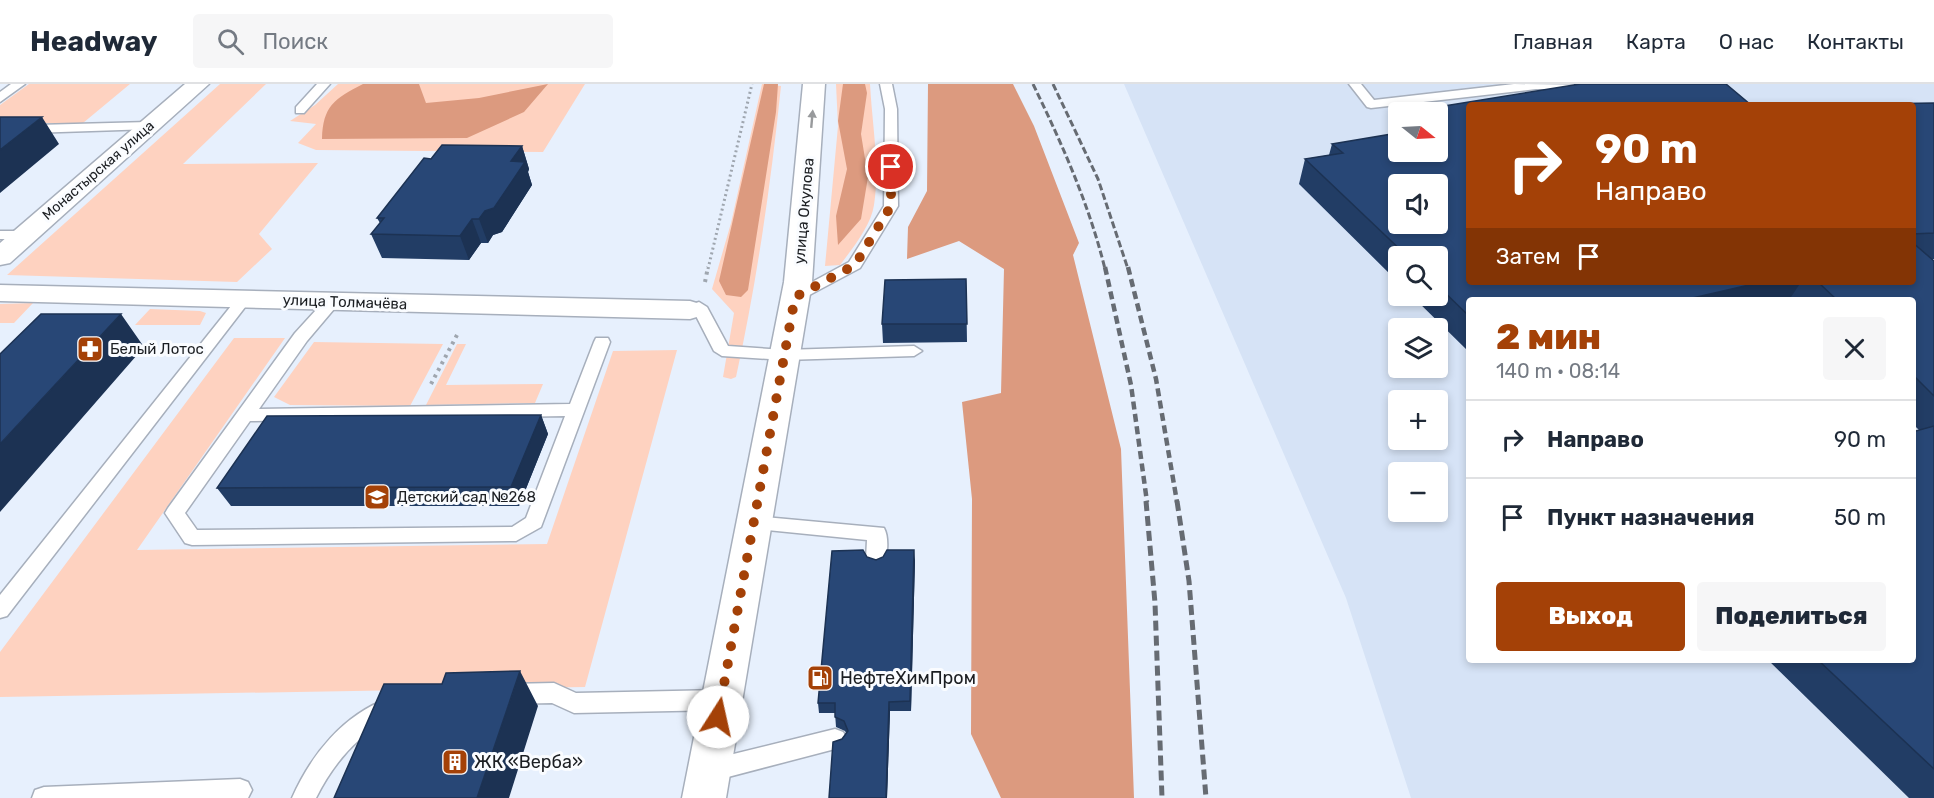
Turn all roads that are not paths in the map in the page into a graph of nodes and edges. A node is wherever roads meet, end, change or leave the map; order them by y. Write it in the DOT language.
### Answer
graph roads {
  1 [pos="19,84"];
  2 [pos="198,84"];
  3 [pos="324,84"];
  4 [pos="814,84"];
  5 [pos="886,84"];
  6 [pos="1355,84"];
  7 [pos="1615,85"];
  8 [pos="1536,86"];
  9 [pos="0,98"];
  10 [pos="1550,99"];
  11 [pos="300,110"];
  12 [pos="148,126"];
  13 [pos="0,130"];
  14 [pos="12,235"];
  15 [pos="0,257"];
  16 [pos="0,293"];
  17 [pos="795,297"];
  18 [pos="244,299"];
  19 [pos="332,302"];
  20 [pos="694,308"];
  21 [pos="602,342"];
  22 [pos="914,351"];
  23 [pos="784,355"];
  24 [pos="576,410"];
  25 [pos="245,415"];
  26 [pos="754,523"];
  27 [pos="876,560"];
  28 [pos="0,610"];
  29 [pos="482,695"];
  30 [pos="721,700"];
  31 [pos="406,704"];
  32 [pos="835,739"];
  33 [pos="707,784"];
  34 [pos="44,798"];
  35 [pos="236,798"];
  36 [pos="304,798"];
  1 -- 9 [label="lane"];
  2 -- 12 [label="street, Монастырская улица"];
  3 -- 11 [label="lane"];
  17 -- 4 [label="street, улица Окулова, one-way"];
  5 -- 17 [label="lane"];
  6 -- 8 [label="lane"];
  7 -- 8 [label="lane"];
  8 -- 10 [label="lane"];
  12 -- 13 [label="lane"];
  12 -- 14 [label="street, Монастырская улица"];
  14 -- 15 [label="street, Монастырская улица"];
  16 -- 18 [label="street, улица Толмачёва"];
  17 -- 23 [label="street, улица Окулова"];
  18 -- 19 [label="street, улица Толмачёва"];
  18 -- 28 [label="lane"];
  19 -- 20 [label="street, улица Толмачёва"];
  19 -- 25 [label="lane"];
  20 -- 23 [label="lane"];
  21 -- 24 [label="lane"];
  22 -- 23 [label="lane"];
  23 -- 26 [label="street, улица Окулова"];
  24 -- 25 [label="lane"];
  24 -- 25 [label="lane"];
  26 -- 27 [label="lane"];
  26 -- 30 [label="street, улица Окулова"];
  29 -- 30 [label="lane"];
  30 -- 33 [label="street, улица Окулова"];
  31 -- 36 [label="lane"];
  32 -- 33 [label="lane"];
  34 -- 35 [label="lane"];
}
